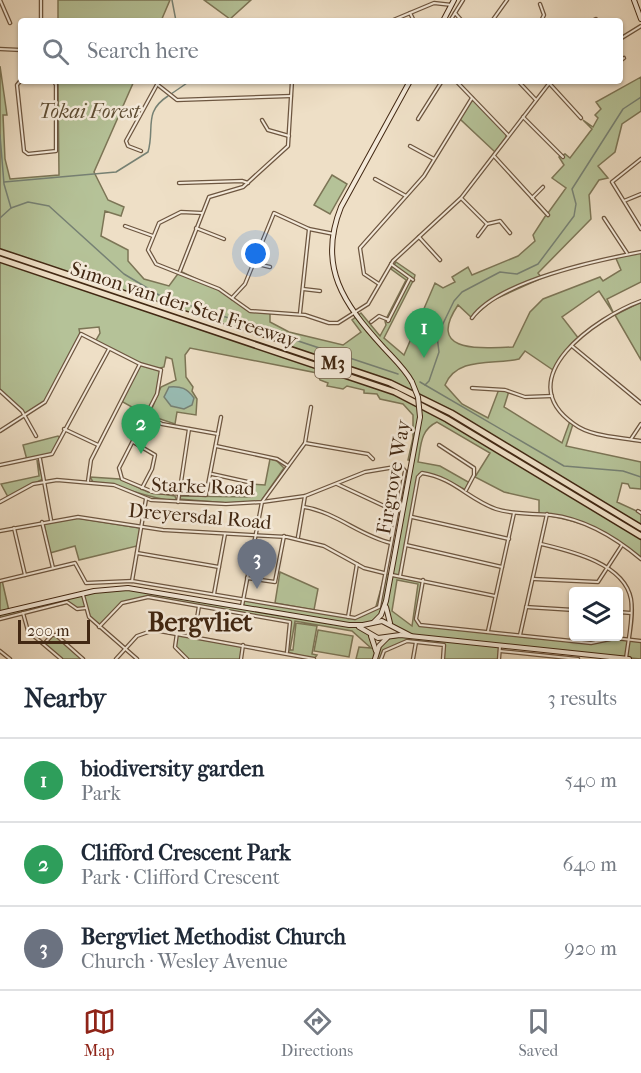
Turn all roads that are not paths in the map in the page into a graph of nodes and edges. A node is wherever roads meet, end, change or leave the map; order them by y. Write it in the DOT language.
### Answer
graph roads {
  1 [pos="0,0"];
  2 [pos="40,0"];
  3 [pos="463,0"];
  4 [pos="507,0"];
  5 [pos="634,0"];
  6 [pos="453,2"];
  7 [pos="540,4"];
  8 [pos="410,13"];
  9 [pos="455,13"];
  10 [pos="41,18"];
  11 [pos="398,18"];
  12 [pos="412,18"];
  13 [pos="445,18"];
  14 [pos="452,18"];
  15 [pos="459,18"];
  16 [pos="494,18"];
  17 [pos="542,18"];
  18 [pos="641,19"];
  19 [pos="10,23"];
  20 [pos="641,26"];
  21 [pos="623,37"];
  22 [pos="0,49"];
  23 [pos="18,50"];
  24 [pos="18,84"];
  25 [pos="56,84"];
  26 [pos="292,84"];
  27 [pos="408,84"];
  28 [pos="440,84"];
  29 [pos="459,84"];
  30 [pos="521,84"];
  31 [pos="548,84"];
  32 [pos="552,84"];
  33 [pos="158,85"];
  34 [pos="291,96"];
  35 [pos="472,98"];
  36 [pos="536,100"];
  37 [pos="524,117"];
  38 [pos="581,118"];
  39 [pos="418,119"];
  40 [pos="262,120"];
  41 [pos="289,136"];
  42 [pos="509,136"];
  43 [pos="410,146"];
  44 [pos="141,151"];
  45 [pos="494,156"];
  46 [pos="563,157"];
  47 [pos="434,159"];
  48 [pos="641,159"];
  49 [pos="375,179"];
  50 [pos="179,183"];
  51 [pos="248,183"];
  52 [pos="543,187"];
  53 [pos="641,194"];
  54 [pos="406,196"];
  55 [pos="461,198"];
  56 [pos="532,198"];
  57 [pos="623,202"];
  58 [pos="202,213"];
  59 [pos="548,215"];
  60 [pos="604,218"];
  61 [pos="488,224"];
  62 [pos="125,226"];
  63 [pos="196,228"];
  64 [pos="309,229"];
  65 [pos="641,229"];
  66 [pos="510,233"];
  67 [pos="334,234"];
  68 [pos="153,236"];
  69 [pos="478,236"];
  70 [pos="419,237"];
  71 [pos="224,239"];
  72 [pos="0,252"];
  73 [pos="641,252"];
  74 [pos="628,254"];
  75 [pos="0,259"];
  76 [pos="440,260"];
  77 [pos="253,262"];
  78 [pos="391,264"];
  79 [pos="270,267"];
  80 [pos="180,272"];
  81 [pos="379,285"];
  82 [pos="303,289"];
  83 [pos="320,291"];
  84 [pos="232,298"];
  85 [pos="641,301"];
  86 [pos="300,314"];
  87 [pos="353,314"];
  88 [pos="472,318"];
  89 [pos="371,322"];
  90 [pos="572,346"];
  91 [pos="109,348"];
  92 [pos="140,364"];
  93 [pos="472,388"];
  94 [pos="0,391"];
  95 [pos="552,396"];
  96 [pos="641,403"];
  97 [pos="311,407"];
  98 [pos="26,416"];
  99 [pos="146,416"];
  100 [pos="221,417"];
  101 [pos="641,424"];
  102 [pos="64,429"];
  103 [pos="189,429"];
  104 [pos="0,431"];
  105 [pos="218,434"];
  106 [pos="36,436"];
  107 [pos="631,439"];
  108 [pos="641,441"];
  109 [pos="133,442"];
  110 [pos="305,443"];
  111 [pos="98,445"];
  112 [pos="439,445"];
  113 [pos="216,446"];
  114 [pos="40,459"];
  115 [pos="373,459"];
  116 [pos="0,465"];
  117 [pos="288,466"];
  118 [pos="211,474"];
  119 [pos="45,481"];
  120 [pos="88,482"];
  121 [pos="248,482"];
  122 [pos="337,484"];
  123 [pos="142,488"];
  124 [pos="466,490"];
  125 [pos="178,495"];
  126 [pos="305,496"];
  127 [pos="146,499"];
  128 [pos="0,502"];
  129 [pos="178,502"];
  130 [pos="262,502"];
  131 [pos="304,507"];
  132 [pos="397,512"];
  133 [pos="514,513"];
  134 [pos="547,514"];
  135 [pos="411,516"];
  136 [pos="51,520"];
  137 [pos="42,522"];
  138 [pos="141,527"];
  139 [pos="14,528"];
  140 [pos="641,528"];
  141 [pos="0,531"];
  142 [pos="225,534"];
  143 [pos="256,535"];
  144 [pos="284,536"];
  145 [pos="298,538"];
  146 [pos="641,538"];
  147 [pos="508,539"];
  148 [pos="391,543"];
  149 [pos="540,544"];
  150 [pos="406,545"];
  151 [pos="622,545"];
  152 [pos="137,553"];
  153 [pos="641,559"];
  154 [pos="357,564"];
  155 [pos="219,567"];
  156 [pos="502,567"];
  157 [pos="53,568"];
  158 [pos="607,568"];
  159 [pos="385,574"];
  160 [pos="25,575"];
  161 [pos="391,575"];
  162 [pos="400,576"];
  163 [pos="247,578"];
  164 [pos="532,579"];
  165 [pos="423,580"];
  166 [pos="0,581"];
  167 [pos="132,581"];
  168 [pos="82,593"];
  169 [pos="214,594"];
  170 [pos="495,596"];
  171 [pos="243,599"];
  172 [pos="386,601"];
  173 [pos="199,606"];
  174 [pos="242,606"];
  175 [pos="526,607"];
  176 [pos="86,608"];
  177 [pos="569,610"];
  178 [pos="623,612"];
  179 [pos="0,613"];
  180 [pos="23,613"];
  181 [pos="631,613"];
  182 [pos="348,617"];
  183 [pos="0,618"];
  184 [pos="372,623"];
  185 [pos="349,625"];
  186 [pos="391,625"];
  187 [pos="99,627"];
  188 [pos="487,632"];
  189 [pos="177,633"];
  190 [pos="370,634"];
  191 [pos="520,635"];
  192 [pos="194,636"];
  193 [pos="411,636"];
  194 [pos="388,637"];
  195 [pos="628,639"];
  196 [pos="641,641"];
  197 [pos="416,642"];
  198 [pos="44,644"];
  199 [pos="243,645"];
  200 [pos="125,648"];
  201 [pos="500,648"];
  202 [pos="0,651"];
  203 [pos="287,652"];
  204 [pos="528,654"];
  205 [pos="375,657"];
  206 [pos="10,659"];
  207 [pos="62,659"];
  208 [pos="83,659"];
  209 [pos="116,659"];
  210 [pos="137,659"];
  211 [pos="187,659"];
  212 [pos="241,659"];
  213 [pos="314,659"];
  214 [pos="381,659"];
  215 [pos="413,659"];
  216 [pos="443,659"];
  217 [pos="499,659"];
  218 [pos="528,659"];
  219 [pos="578,659"];
  220 [pos="628,659"];
  1 -- 19 [label="street"];
  2 -- 10 [label="street"];
  3 -- 9 [label="street"];
  4 -- 16 [label="street"];
  5 -- 18 [label="main road"];
  6 -- 8 [label="street"];
  6 -- 13 [label="main road"];
  7 -- 17 [label="street"];
  8 -- 11 [label="street"];
  8 -- 12 [label="street"];
  9 -- 14 [label="street"];
  9 -- 15 [label="street"];
  20 -- 21 [label="street"];
  22 -- 23 [label="street"];
  24 -- 25 [label="street"];
  26 -- 34 [label="street"];
  27 -- 67 [label="main road, Firgrove Way"];
  28 -- 39 [label="street"];
  29 -- 35 [label="street"];
  30 -- 36 [label="street"];
  31 -- 36 [label="street"];
  32 -- 38 [label="street"];
  33 -- 34 [label="street"];
  33 -- 44 [label="street"];
  34 -- 41 [label="street"];
  35 -- 42 [label="street"];
  35 -- 47 [label="street"];
  36 -- 37 [label="street"];
  37 -- 42 [label="street"];
  37 -- 46 [label="street"];
  40 -- 41 [label="street"];
  41 -- 51 [label="street"];
  42 -- 45 [label="street"];
  43 -- 47 [label="street"];
  45 -- 55 [label="street"];
  45 -- 56 [label="street"];
  47 -- 54 [label="street"];
  48 -- 57 [label="street"];
  49 -- 54 [label="street"];
  50 -- 51 [label="street"];
  51 -- 58 [label="street"];
  52 -- 56 [label="street"];
  53 -- 57 [label="street"];
  54 -- 81 [label="street"];
  55 -- 61 [label="street"];
  55 -- 70 [label="street"];
  56 -- 59 [label="street"];
  57 -- 65 [label="street"];
  58 -- 63 [label="street"];
  58 -- 68 [label="street"];
  60 -- 74 [label="street"];
  61 -- 66 [label="street"];
  61 -- 69 [label="street"];
  62 -- 68 [label="street"];
  63 -- 71 [label="street"];
  63 -- 80 [label="street"];
  64 -- 67 [label="street"];
  64 -- 77 [label="street"];
  64 -- 82 [label="street"];
  67 -- 87 [label="main road, Firgrove Way"];
  68 -- 80 [label="street"];
  70 -- 76 [label="street"];
  70 -- 78 [label="street"];
  72 -- 140 [label="highway, Simon van der Stel Freeway / M3"];
  73 -- 74 [label="street"];
  74 -- 88 [label="street"];
  75 -- 146 [label="highway, Simon van der Stel Freeway / M3"];
  77 -- 79 [label="street"];
  77 -- 84 [label="street"];
  78 -- 81 [label="street"];
  78 -- 89 [label="street"];
  80 -- 84 [label="street"];
  81 -- 87 [label="street"];
  82 -- 83 [label="street"];
  82 -- 86 [label="street"];
  84 -- 86 [label="street"];
  85 -- 90 [label="street"];
  86 -- 87 [label="street"];
  87 -- 161 [label="main road, Firgrove Way, bridge"];
  90 -- 95 [label="street"];
  90 -- 96 [label="street"];
  91 -- 92 [label="street"];
  91 -- 98 [label="street"];
  91 -- 102 [label="street"];
  92 -- 99 [label="street"];
  92 -- 111 [label="street"];
  93 -- 95 [label="street"];
  94 -- 98 [label="street"];
  95 -- 107 [label="street"];
  97 -- 110 [label="street"];
  98 -- 104 [label="street"];
  98 -- 106 [label="street"];
  99 -- 103 [label="street"];
  99 -- 109 [label="street"];
  100 -- 105 [label="street"];
  101 -- 107 [label="street"];
  102 -- 111 [label="street"];
  102 -- 114 [label="street"];
  103 -- 105 [label="street"];
  103 -- 125 [label="street"];
  105 -- 113 [label="street"];
  107 -- 108 [label="street"];
  109 -- 123 [label="street"];
  109 -- 123 [label="street"];
  110 -- 115 [label="street"];
  110 -- 117 [label="street"];
  111 -- 120 [label="street"];
  112 -- 124 [label="street"];
  113 -- 117 [label="street"];
  113 -- 118 [label="street"];
  114 -- 116 [label="street"];
  114 -- 119 [label="street"];
  117 -- 130 [label="street"];
  118 -- 121 [label="street"];
  118 -- 125 [label="street"];
  119 -- 120 [label="street, Starke Road"];
  119 -- 128 [label="street, Starke Road"];
  119 -- 136 [label="street"];
  120 -- 127 [label="street, Starke Road"];
  122 -- 126 [label="street, Starke Road"];
  122 -- 132 [label="street"];
  122 -- 132 [label="street, Starke Road"];
  123 -- 125 [label="street"];
  124 -- 133 [label="street"];
  124 -- 135 [label="street"];
  125 -- 129 [label="street"];
  126 -- 130 [label="street, Starke Road"];
  126 -- 131 [label="street"];
  127 -- 129 [label="street, Starke Road"];
  127 -- 138 [label="street"];
  129 -- 130 [label="street, Starke Road"];
  130 -- 143 [label="street"];
  131 -- 145 [label="street"];
  131 -- 148 [label="street"];
  132 -- 148 [label="street"];
  133 -- 134 [label="street"];
  133 -- 147 [label="street"];
  134 -- 149 [label="street"];
  134 -- 151 [label="street"];
  135 -- 147 [label="street"];
  135 -- 150 [label="street"];
  136 -- 137 [label="street, Dreyersdal Road"];
  136 -- 138 [label="street, Dreyersdal Road"];
  137 -- 139 [label="street, Dreyersdal Road"];
  137 -- 157 [label="street"];
  138 -- 142 [label="street, Dreyersdal Road"];
  138 -- 152 [label="street"];
  139 -- 141 [label="street, Dreyersdal Road"];
  139 -- 160 [label="street"];
  142 -- 143 [label="street, Dreyersdal Road"];
  142 -- 155 [label="street"];
  143 -- 144 [label="street, Dreyersdal Road"];
  143 -- 163 [label="street"];
  144 -- 145 [label="street, Dreyersdal Road"];
  144 -- 163 [label="street"];
  145 -- 154 [label="street, Dreyersdal Road"];
  147 -- 156 [label="street"];
  148 -- 159 [label="street"];
  149 -- 158 [label="street"];
  149 -- 164 [label="street"];
  150 -- 156 [label="street"];
  150 -- 162 [label="street"];
  151 -- 153 [label="street"];
  151 -- 158 [label="street"];
  152 -- 155 [label="street"];
  152 -- 167 [label="street"];
  154 -- 159 [label="street, Dreyersdal Road"];
  154 -- 182 [label="street"];
  155 -- 169 [label="street"];
  156 -- 170 [label="street"];
  157 -- 160 [label="street"];
  157 -- 167 [label="street"];
  158 -- 164 [label="street"];
  158 -- 181 [label="street"];
  159 -- 161 [label="street, Dreyersdal Road"];
  159 -- 182 [label="street"];
  160 -- 166 [label="street"];
  161 -- 162 [label="street, Dreyersdal Road"];
  161 -- 172 [label="main road, Firgrove Way"];
  162 -- 165 [label="street, Dreyersdal Road"];
  163 -- 171 [label="street"];
  164 -- 175 [label="street"];
  165 -- 170 [label="street, Dreyersdal Road"];
  165 -- 188 [label="street"];
  167 -- 169 [label="street"];
  168 -- 174 [label="main road"];
  168 -- 176 [label="street"];
  168 -- 179 [label="main road"];
  169 -- 171 [label="street"];
  170 -- 188 [label="street"];
  171 -- 174 [label="street"];
  171 -- 182 [label="street"];
  172 -- 184 [label="main road, Firgrove Way"];
  172 -- 186 [label="main road, Firgrove Way"];
  173 -- 187 [label="street"];
  173 -- 192 [label="street"];
  173 -- 203 [label="street"];
  174 -- 185 [label="main road"];
  175 -- 177 [label="street"];
  175 -- 191 [label="street"];
  176 -- 180 [label="street"];
  176 -- 187 [label="street"];
  178 -- 181 [label="street"];
  180 -- 183 [label="street"];
  180 -- 198 [label="street"];
  181 -- 195 [label="street"];
  184 -- 185 [label="main road"];
  184 -- 186 [label="main road"];
  184 -- 190 [label="main road, Firgrove Way"];
  185 -- 190 [label="main road"];
  186 -- 193 [label="main road"];
  186 -- 194 [label="main road"];
  187 -- 200 [label="street"];
  188 -- 191 [label="street"];
  189 -- 192 [label="street"];
  189 -- 200 [label="street"];
  189 -- 211 [label="street"];
  190 -- 194 [label="main road"];
  190 -- 205 [label="main road"];
  191 -- 195 [label="street"];
  192 -- 199 [label="street"];
  193 -- 194 [label="main road"];
  193 -- 201 [label="main road"];
  194 -- 205 [label="main road"];
  195 -- 196 [label="street"];
  195 -- 220 [label="street"];
  197 -- 214 [label="street"];
  197 -- 215 [label="street"];
  197 -- 216 [label="street"];
  198 -- 207 [label="street"];
  198 -- 208 [label="street"];
  199 -- 203 [label="street"];
  199 -- 212 [label="street"];
  200 -- 209 [label="street"];
  200 -- 210 [label="street"];
  201 -- 204 [label="street"];
  201 -- 217 [label="street"];
  201 -- 220 [label="main road"];
  202 -- 206 [label="street"];
  203 -- 213 [label="street"];
  204 -- 218 [label="street"];
  204 -- 219 [label="street"];
}
